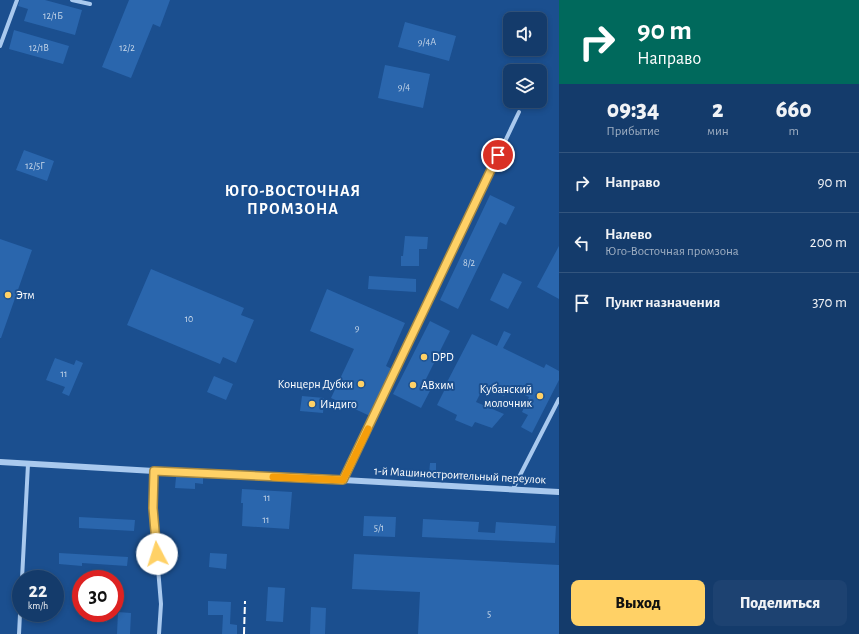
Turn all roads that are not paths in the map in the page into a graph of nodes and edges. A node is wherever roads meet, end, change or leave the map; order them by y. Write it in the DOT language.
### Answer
graph roads {
  1 [pos="16,0"];
  2 [pos="72,0"];
  3 [pos="90,4"];
  4 [pos="0,46"];
  5 [pos="519,112"];
  6 [pos="559,399"];
  7 [pos="0,462"];
  8 [pos="28,464"];
  9 [pos="154,471"];
  10 [pos="343,480"];
  11 [pos="512,489"];
  12 [pos="559,492"];
  13 [pos="22,570"];
  14 [pos="20,622"];
  15 [pos="19,634"];
  16 [pos="159,634"];
  1 -- 4 [label="street"];
  2 -- 3 [label="street"];
  5 -- 10 [label="street"];
  6 -- 11 [label="street"];
  7 -- 8 [label="street, 1-й Машиностроительный переулок"];
  8 -- 9 [label="street, 1-й Машиностроительный переулок"];
  8 -- 13 [label="street"];
  9 -- 10 [label="street, 1-й Машиностроительный переулок"];
  9 -- 16 [label="street"];
  10 -- 11 [label="street, 1-й Машиностроительный переулок"];
  11 -- 12 [label="street, 1-й Машиностроительный переулок"];
  14 -- 15 [label="street"];
}
